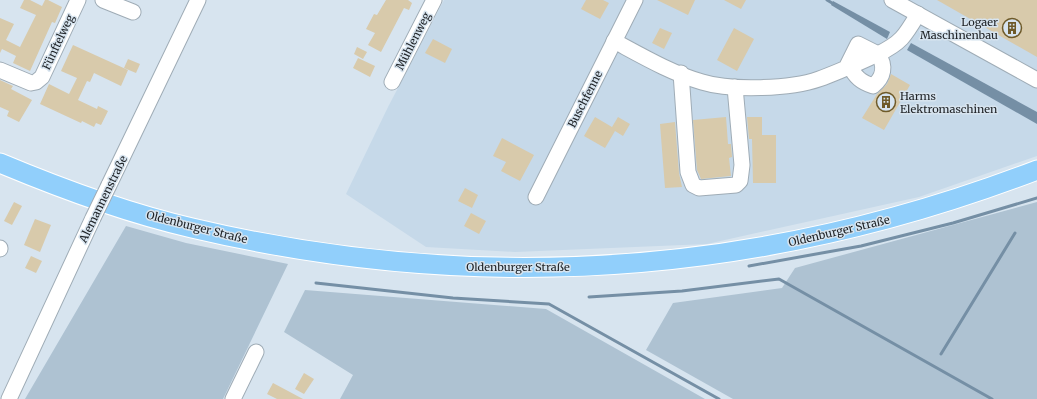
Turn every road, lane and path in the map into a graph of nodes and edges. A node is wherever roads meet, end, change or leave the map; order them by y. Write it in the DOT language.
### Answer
graph roads {
  1 [pos="78,0"];
  2 [pos="103,0"];
  3 [pos="198,0"];
  4 [pos="434,0"];
  5 [pos="635,0"];
  6 [pos="892,0"];
  7 [pos="132,12"];
  8 [pos="918,14"];
  9 [pos="614,41"];
  10 [pos="878,54"];
  11 [pos="848,67"];
  12 [pos="0,70"];
  13 [pos="681,73"];
  14 [pos="1037,80"];
  15 [pos="392,82"];
  16 [pos="736,87"];
  17 [pos="0,163"];
  18 [pos="1037,170"];
  19 [pos="536,197"];
  20 [pos="256,352"];
  21 [pos="10,399"];
  22 [pos="233,399"];
  1 -- 12 [label="street, Fünftelweg"];
  2 -- 7 [label="street"];
  3 -- 21 [label="street, Alemannenstraße, bridge"];
  4 -- 15 [label="street, Mühlenweg"];
  5 -- 9 [label="street, Buschfenne"];
  6 -- 8 [label="street"];
  8 -- 10 [label="street"];
  8 -- 14 [label="street"];
  9 -- 13 [label="street"];
  9 -- 19 [label="street, Buschfenne"];
  10 -- 11 [label="street"];
  10 -- 11 [label="street"];
  11 -- 16 [label="street"];
  13 -- 16 [label="street"];
  13 -- 16 [label="street"];
  17 -- 18 [label="main road, Oldenburger Straße"];
  20 -- 22 [label="street"];
}
